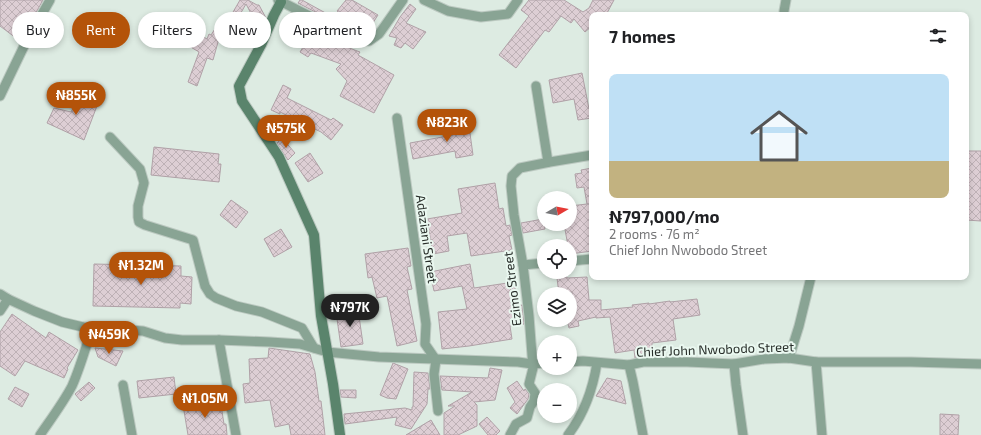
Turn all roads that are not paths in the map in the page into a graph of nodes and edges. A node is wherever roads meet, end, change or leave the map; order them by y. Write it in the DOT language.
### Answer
graph roads {
  1 [pos="50,0"];
  2 [pos="403,0"];
  3 [pos="424,0"];
  4 [pos="518,0"];
  5 [pos="786,0"];
  6 [pos="281,1"];
  7 [pos="784,12"];
  8 [pos="536,86"];
  9 [pos="0,96"];
  10 [pos="396,118"];
  11 [pos="110,137"];
  12 [pos="589,155"];
  13 [pos="548,162"];
  14 [pos="589,259"];
  15 [pos="577,260"];
  16 [pos="537,264"];
  17 [pos="523,265"];
  18 [pos="810,280"];
  19 [pos="0,294"];
  20 [pos="8,299"];
  21 [pos="0,311"];
  22 [pos="92,328"];
  23 [pos="219,340"];
  24 [pos="314,348"];
  25 [pos="327,352"];
  26 [pos="789,358"];
  27 [pos="436,360"];
  28 [pos="577,361"];
  29 [pos="596,362"];
  30 [pos="816,362"];
  31 [pos="532,364"];
  32 [pos="537,364"];
  33 [pos="734,364"];
  34 [pos="981,364"];
  35 [pos="629,365"];
  36 [pos="123,385"];
  37 [pos="438,412"];
  38 [pos="40,435"];
  39 [pos="132,435"];
  40 [pos="236,435"];
  41 [pos="340,435"];
  42 [pos="510,435"];
  43 [pos="568,435"];
  44 [pos="643,435"];
  45 [pos="743,435"];
  46 [pos="822,435"];
  1 -- 9 [label="street"];
  2 -- 6 [label="street"];
  3 -- 4 [label="street"];
  5 -- 7 [label="street"];
  6 -- 25 [label="main road"];
  8 -- 13 [label="street"];
  10 -- 27 [label="street, Adaziani Street"];
  11 -- 24 [label="street"];
  12 -- 13 [label="street, Ezimo Street"];
  13 -- 17 [label="street, Ezimo Street"];
  14 -- 15 [label="street"];
  16 -- 17 [label="street"];
  17 -- 31 [label="street, Ezimo Street"];
  18 -- 26 [label="street"];
  19 -- 20 [label="street"];
  20 -- 21 [label="street"];
  20 -- 22 [label="street"];
  22 -- 23 [label="street"];
  22 -- 38 [label="street"];
  23 -- 24 [label="street"];
  23 -- 40 [label="street"];
  24 -- 25 [label="street"];
  25 -- 27 [label="street"];
  25 -- 41 [label="main road"];
  26 -- 30 [label="street, Chief John Nwobodo Street"];
  26 -- 33 [label="street, Chief John Nwobodo Street"];
  27 -- 31 [label="street"];
  27 -- 37 [label="street"];
  28 -- 29 [label="street, Chief John Nwobodo Street"];
  29 -- 35 [label="street, Chief John Nwobodo Street"];
  29 -- 43 [label="street"];
  30 -- 34 [label="street, Chief John Nwobodo Street"];
  30 -- 46 [label="street"];
  31 -- 32 [label="street"];
  31 -- 42 [label="street, Ezimo Street"];
  33 -- 35 [label="street, Chief John Nwobodo Street"];
  33 -- 45 [label="street"];
  35 -- 44 [label="street"];
  36 -- 39 [label="street"];
}
